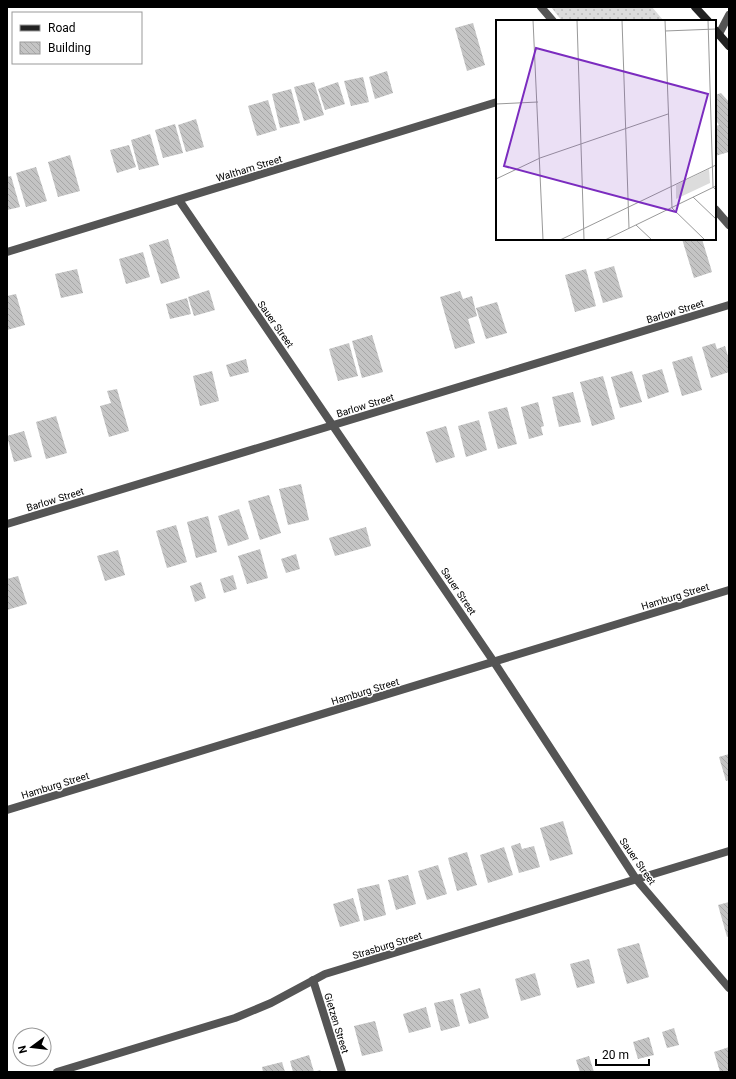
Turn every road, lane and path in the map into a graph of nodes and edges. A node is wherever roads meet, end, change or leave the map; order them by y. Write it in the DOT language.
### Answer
graph roads {
  1 [pos="541,7"];
  2 [pos="695,7"];
  3 [pos="729,15"];
  4 [pos="552,20"];
  5 [pos="707,20"];
  6 [pos="716,33"];
  7 [pos="729,46"];
  8 [pos="496,102"];
  9 [pos="179,200"];
  10 [pos="716,210"];
  11 [pos="729,225"];
  12 [pos="7,252"];
  13 [pos="729,305"];
  14 [pos="333,425"];
  15 [pos="7,524"];
  16 [pos="729,590"];
  17 [pos="494,662"];
  18 [pos="7,810"];
  19 [pos="729,851"];
  20 [pos="636,879"];
  21 [pos="313,980"];
  22 [pos="729,988"];
  23 [pos="57,1072"];
  24 [pos="342,1072"];
  1 -- 4 [label="street"];
  2 -- 5 [label="street"];
  3 -- 6 [label="street"];
  6 -- 7 [label="street"];
  8 -- 9 [label="street, Waltham Street"];
  9 -- 12 [label="street, Waltham Street"];
  9 -- 14 [label="street, Sauer Street"];
  10 -- 11 [label="street"];
  13 -- 14 [label="street, Barlow Street"];
  14 -- 15 [label="street, Barlow Street"];
  14 -- 17 [label="street, Sauer Street"];
  16 -- 17 [label="street, Hamburg Street"];
  17 -- 18 [label="street, Hamburg Street"];
  17 -- 20 [label="street, Sauer Street"];
  19 -- 20 [label="street, Strasburg Street"];
  20 -- 21 [label="street, Strasburg Street"];
  20 -- 22 [label="street, Sauer Street"];
  21 -- 23 [label="street, Strasburg Street"];
  21 -- 24 [label="street, Gietzen Street"];
}
